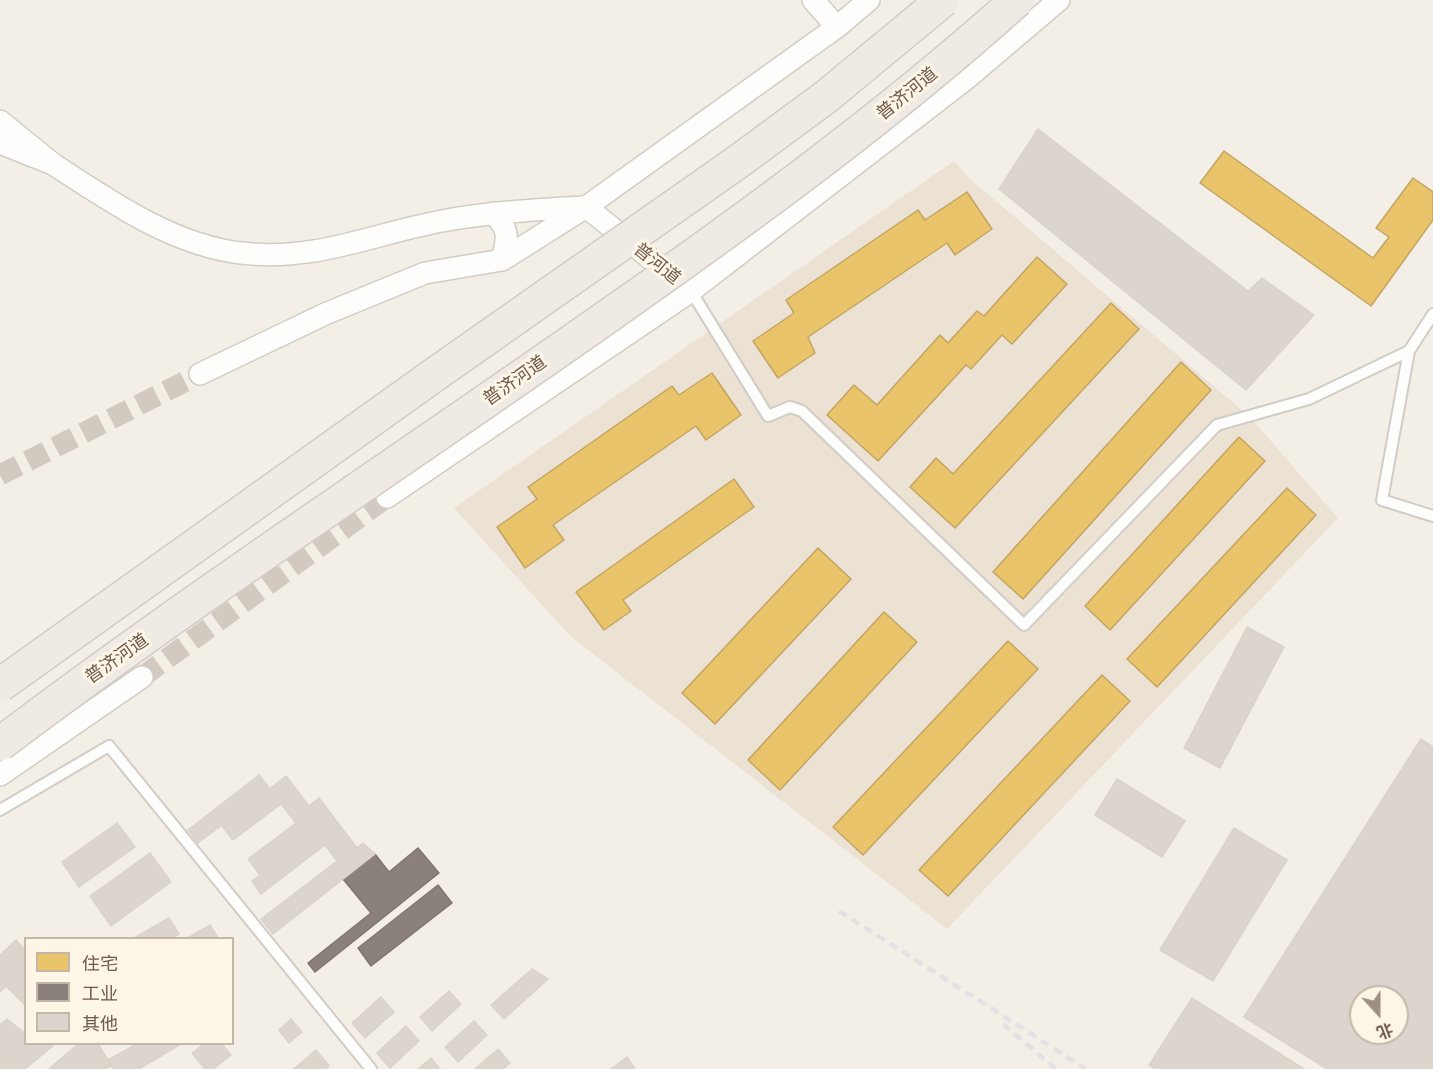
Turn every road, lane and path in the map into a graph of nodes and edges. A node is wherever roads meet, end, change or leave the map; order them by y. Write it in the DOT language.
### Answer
graph roads {
  1 [pos="813,0"];
  2 [pos="869,0"];
  3 [pos="943,0"];
  4 [pos="1017,0"];
  5 [pos="1059,0"];
  6 [pos="837,27"];
  7 [pos="0,121"];
  8 [pos="0,143"];
  9 [pos="53,164"];
  10 [pos="586,207"];
  11 [pos="493,213"];
  12 [pos="502,260"];
  13 [pos="691,291"];
  14 [pos="1433,314"];
  15 [pos="1409,351"];
  16 [pos="200,374"];
  17 [pos="387,497"];
  18 [pos="1433,516"];
  19 [pos="142,677"];
  20 [pos="0,685"];
  21 [pos="0,744"];
  22 [pos="0,775"];
  23 [pos="0,810"];
  24 [pos="371,1069"];
  1 -- 6 [label="street"];
  2 -- 6 [label="street"];
  3 -- 20 [label="highway, bridge"];
  4 -- 21 [label="highway, 普济河道, bridge"];
  5 -- 13 [label="street, 普河道"];
  6 -- 10 [label="street"];
  7 -- 9 [label="street"];
  8 -- 9 [label="street"];
  9 -- 11 [label="street"];
  10 -- 11 [label="street"];
  10 -- 12 [label="street"];
  10 -- 13 [label="street, 普河道"];
  11 -- 12 [label="street"];
  12 -- 16 [label="street"];
  13 -- 15 [label="lane"];
  13 -- 17 [label="street"];
  14 -- 15 [label="lane"];
  15 -- 18 [label="lane"];
  19 -- 22 [label="street"];
  23 -- 24 [label="lane"];
}
